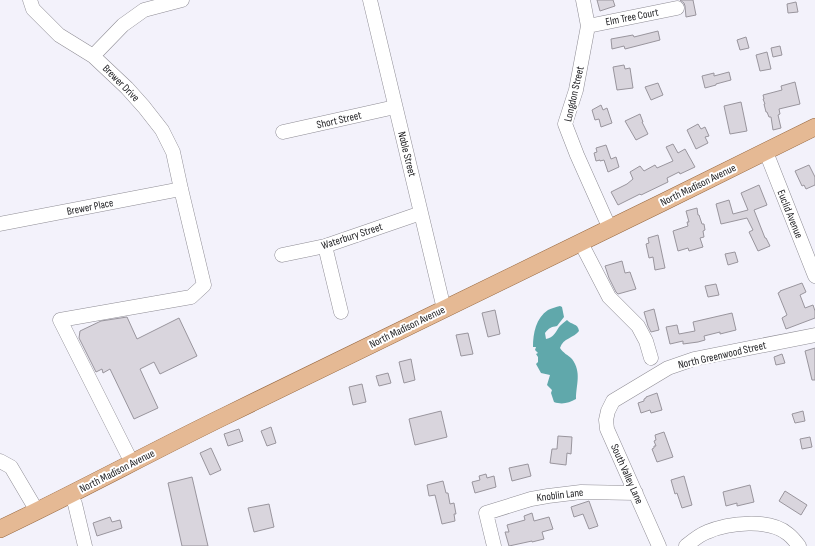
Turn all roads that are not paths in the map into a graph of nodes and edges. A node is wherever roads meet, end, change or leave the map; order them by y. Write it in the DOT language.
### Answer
graph roads {
  1 [pos="30,0"];
  2 [pos="182,0"];
  3 [pos="370,0"];
  4 [pos="582,0"];
  5 [pos="677,8"];
  6 [pos="588,26"];
  7 [pos="93,56"];
  8 [pos="395,107"];
  9 [pos="815,127"];
  10 [pos="283,132"];
  11 [pos="766,152"];
  12 [pos="181,189"];
  13 [pos="421,213"];
  14 [pos="0,224"];
  15 [pos="610,229"];
  16 [pos="581,243"];
  17 [pos="325,246"];
  18 [pos="282,255"];
  19 [pos="815,276"];
  20 [pos="444,309"];
  21 [pos="341,312"];
  22 [pos="815,335"];
  23 [pos="651,358"];
  24 [pos="614,401"];
  25 [pos="0,461"];
  26 [pos="132,463"];
  27 [pos="636,493"];
  28 [pos="70,494"];
  29 [pos="37,511"];
  30 [pos="0,529"];
  31 [pos="85,546"];
  32 [pos="494,546"];
  33 [pos="659,546"];
  34 [pos="686,546"];
  35 [pos="799,546"];
  1 -- 7 [label="street, Brewer Drive"];
  2 -- 7 [label="street"];
  3 -- 8 [label="street, Noble Street"];
  4 -- 6 [label="street, Longdon Street"];
  5 -- 6 [label="street, Elm Tree Court"];
  6 -- 15 [label="street, Longdon Street"];
  7 -- 12 [label="street, Brewer Drive"];
  8 -- 10 [label="street, Short Street"];
  8 -- 13 [label="street, Noble Street"];
  9 -- 11 [label="main road, North Madison Avenue"];
  11 -- 15 [label="main road, North Madison Avenue"];
  11 -- 19 [label="street, Euclid Avenue"];
  12 -- 14 [label="street, Brewer Place"];
  12 -- 26 [label="street, Brewer Drive"];
  13 -- 17 [label="street, Waterbury Street"];
  13 -- 20 [label="street, Noble Street"];
  15 -- 16 [label="main road, North Madison Avenue"];
  16 -- 20 [label="main road, North Madison Avenue"];
  16 -- 23 [label="street"];
  17 -- 18 [label="street, Waterbury Street"];
  17 -- 21 [label="street"];
  20 -- 26 [label="main road, North Madison Avenue"];
  22 -- 24 [label="street, North Greenwood Street"];
  24 -- 27 [label="street, South Valley Lane"];
  25 -- 29 [label="street"];
  26 -- 28 [label="main road, North Madison Avenue"];
  27 -- 32 [label="street, Knoblin Lane"];
  27 -- 33 [label="street, South Valley Lane"];
  28 -- 29 [label="main road, North Madison Avenue"];
  28 -- 31 [label="street"];
  29 -- 30 [label="main road, North Madison Avenue"];
  34 -- 35 [label="street"];
}
